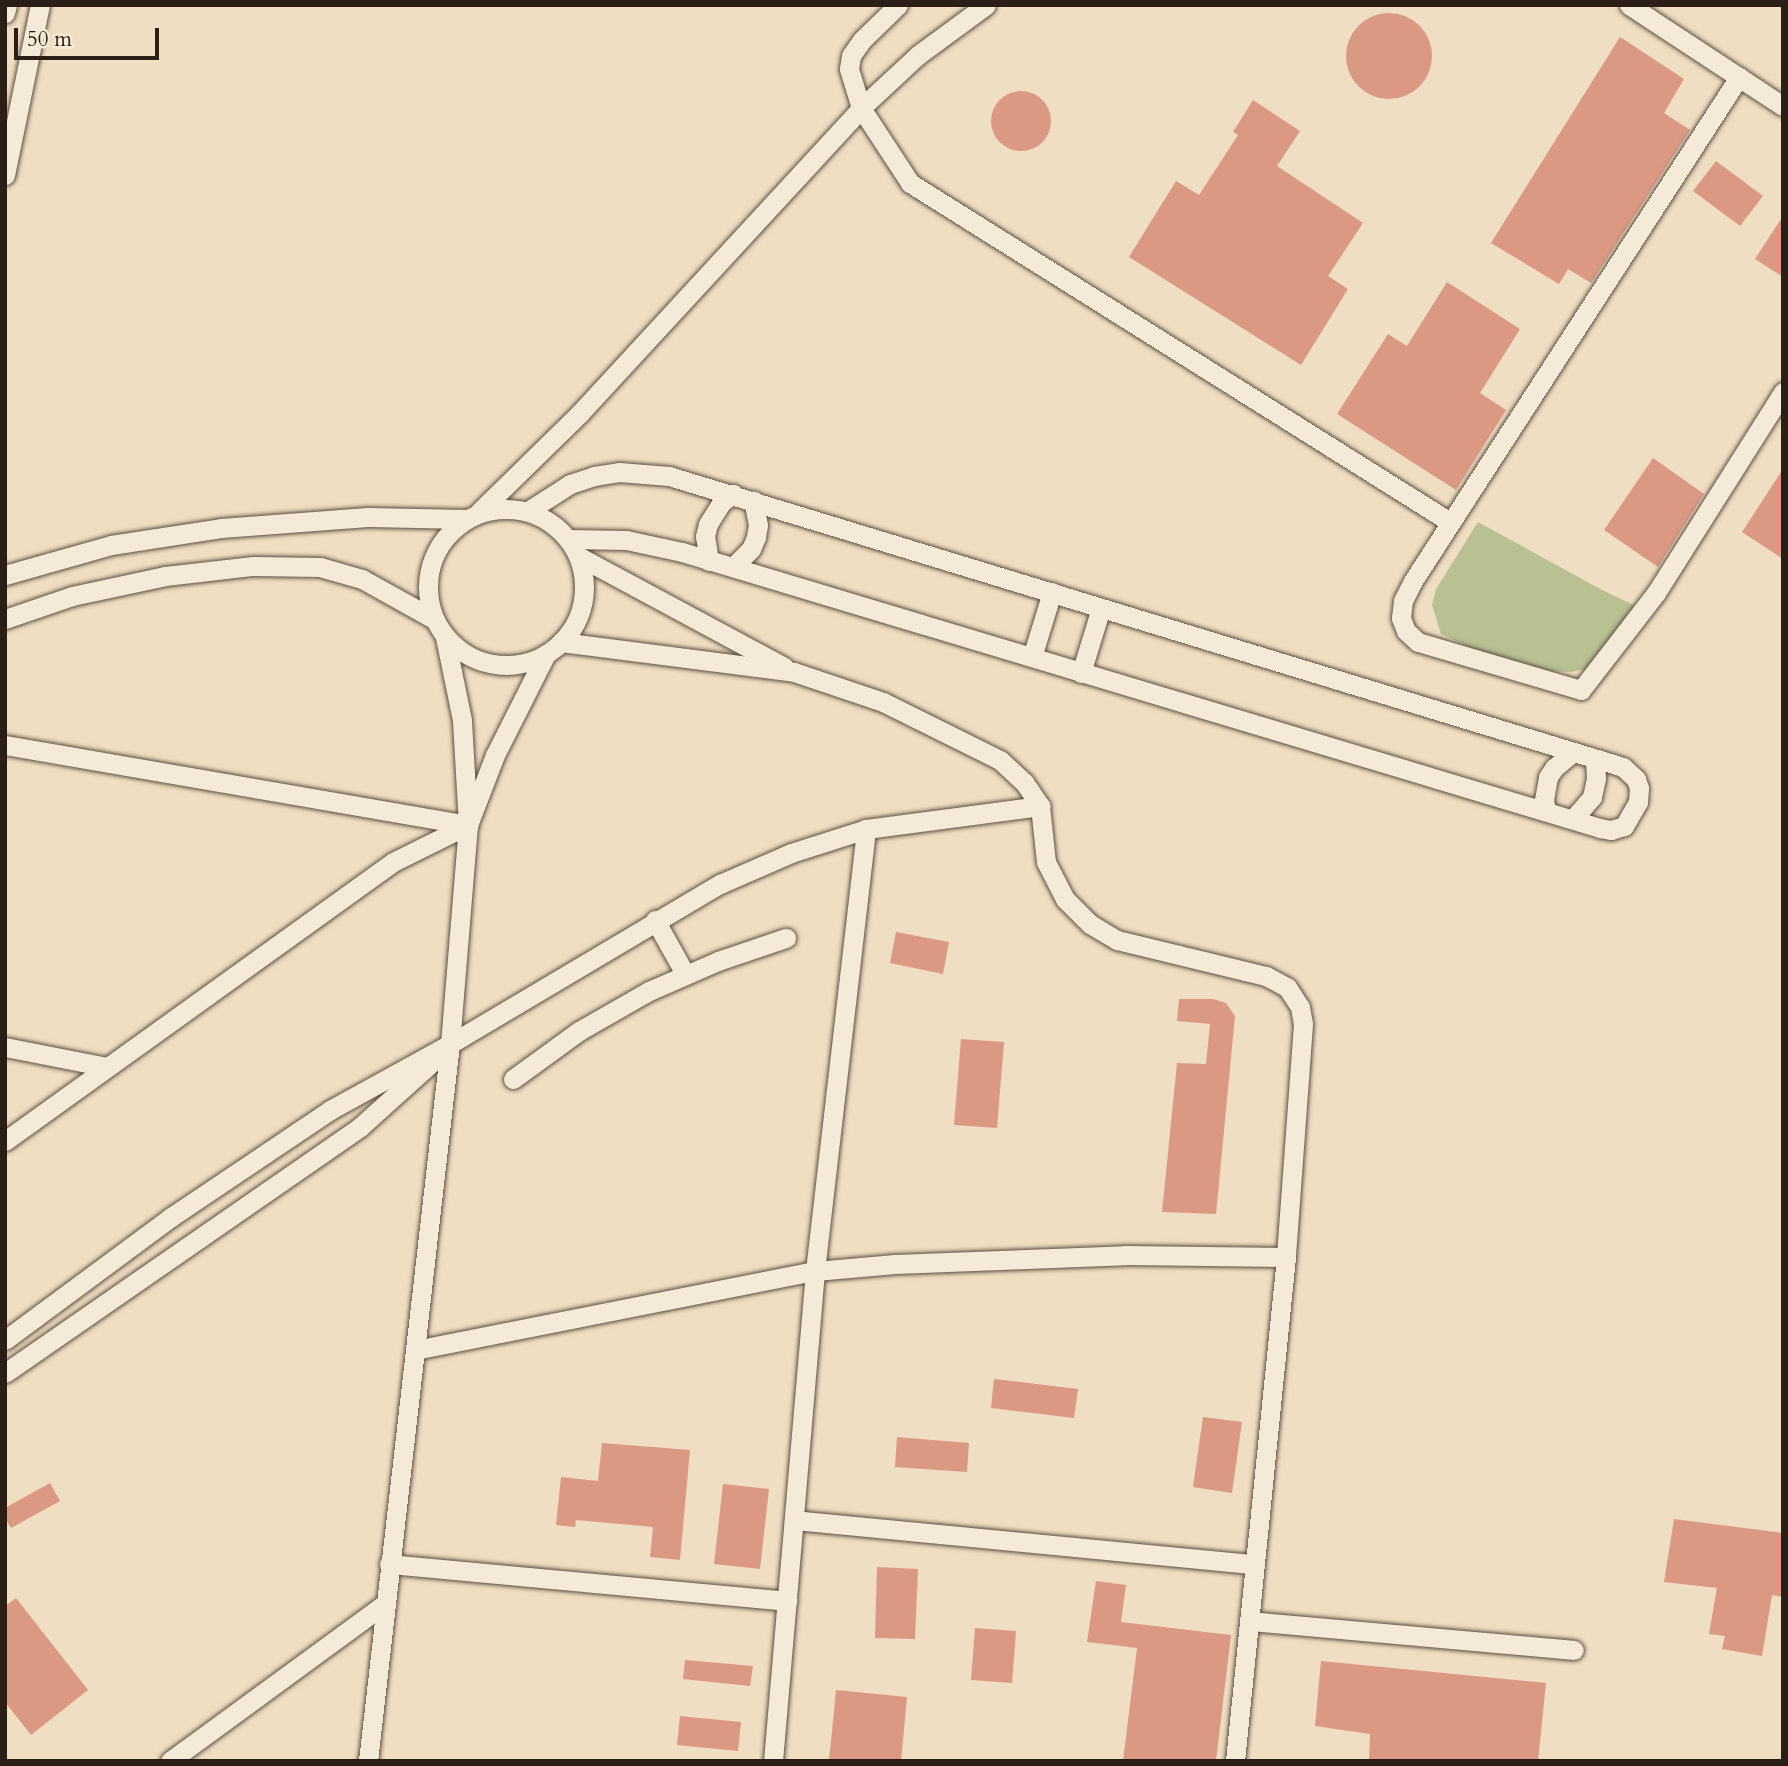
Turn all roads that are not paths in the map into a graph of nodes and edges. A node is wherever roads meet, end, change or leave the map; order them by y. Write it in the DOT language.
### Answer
graph roads {
  1 [pos="7,5"];
  2 [pos="40,5"];
  3 [pos="898,5"];
  4 [pos="986,5"];
  5 [pos="1629,5"];
  6 [pos="5,13"];
  7 [pos="1739,77"];
  8 [pos="1783,106"];
  9 [pos="860,108"];
  10 [pos="5,175"];
  11 [pos="1783,393"];
  12 [pos="733,494"];
  13 [pos="753,500"];
  14 [pos="528,511"];
  15 [pos="472,516"];
  16 [pos="1450,522"];
  17 [pos="573,548"];
  18 [pos="709,561"];
  19 [pos="733,568"];
  20 [pos="5,575"];
  21 [pos="1052,592"];
  22 [pos="1101,608"];
  23 [pos="5,619"];
  24 [pos="434,619"];
  25 [pos="445,637"];
  26 [pos="554,648"];
  27 [pos="1032,657"];
  28 [pos="794,673"];
  29 [pos="1081,673"];
  30 [pos="5,745"];
  31 [pos="1572,752"];
  32 [pos="1595,759"];
  33 [pos="1040,806"];
  34 [pos="1546,811"];
  35 [pos="1573,819"];
  36 [pos="468,825"];
  37 [pos="866,829"];
  38 [pos="654,920"];
  39 [pos="786,938"];
  40 [pos="685,974"];
  41 [pos="450,1044"];
  42 [pos="5,1047"];
  43 [pos="107,1067"];
  44 [pos="513,1079"];
  45 [pos="5,1141"];
  46 [pos="1286,1257"];
  47 [pos="815,1271"];
  48 [pos="5,1340"];
  49 [pos="415,1350"];
  50 [pos="5,1373"];
  51 [pos="794,1520"];
  52 [pos="389,1564"];
  53 [pos="1255,1564"];
  54 [pos="787,1601"];
  55 [pos="386,1603"];
  56 [pos="1249,1621"];
  57 [pos="1574,1650"];
  58 [pos="170,1761"];
  59 [pos="368,1761"];
  60 [pos="773,1761"];
  61 [pos="1235,1761"];
  1 -- 6 [label="street"];
  2 -- 10 [label="street"];
  3 -- 9 [label="street"];
  4 -- 9 [label="street"];
  5 -- 7 [label="street"];
  7 -- 8 [label="street"];
  7 -- 16 [label="street"];
  9 -- 15 [label="street"];
  9 -- 16 [label="street"];
  11 -- 16 [label="street"];
  12 -- 13 [label="street"];
  12 -- 14 [label="street"];
  12 -- 18 [label="street"];
  13 -- 19 [label="street"];
  13 -- 21 [label="street"];
  14 -- 15 [label="street"];
  14 -- 17 [label="street"];
  15 -- 20 [label="street"];
  15 -- 24 [label="street"];
  17 -- 18 [label="street"];
  17 -- 26 [label="street"];
  17 -- 28 [label="street"];
  18 -- 19 [label="street"];
  19 -- 27 [label="street"];
  21 -- 22 [label="street"];
  21 -- 27 [label="street"];
  22 -- 29 [label="street"];
  22 -- 31 [label="street"];
  23 -- 24 [label="street"];
  24 -- 25 [label="street"];
  25 -- 26 [label="street"];
  25 -- 36 [label="street"];
  26 -- 28 [label="street"];
  26 -- 36 [label="street"];
  27 -- 29 [label="street"];
  28 -- 33 [label="street"];
  29 -- 34 [label="street"];
  30 -- 36 [label="street"];
  31 -- 32 [label="street"];
  31 -- 34 [label="street"];
  32 -- 35 [label="street"];
  32 -- 35 [label="street"];
  33 -- 37 [label="street"];
  33 -- 46 [label="street"];
  34 -- 35 [label="street"];
  36 -- 41 [label="street"];
  36 -- 43 [label="street"];
  37 -- 38 [label="street"];
  37 -- 47 [label="street"];
  38 -- 40 [label="street"];
  38 -- 41 [label="street"];
  39 -- 40 [label="street"];
  40 -- 44 [label="street"];
  41 -- 48 [label="street"];
  41 -- 49 [label="street"];
  41 -- 50 [label="street"];
  42 -- 43 [label="street"];
  43 -- 45 [label="street"];
  46 -- 47 [label="street"];
  46 -- 53 [label="street"];
  47 -- 49 [label="street"];
  47 -- 51 [label="street"];
  49 -- 52 [label="street"];
  51 -- 53 [label="street"];
  51 -- 54 [label="street"];
  52 -- 54 [label="street"];
  52 -- 55 [label="street"];
  53 -- 56 [label="street"];
  54 -- 60 [label="street"];
  55 -- 58 [label="street"];
  55 -- 59 [label="street"];
  56 -- 57 [label="street"];
  56 -- 61 [label="street"];
}
